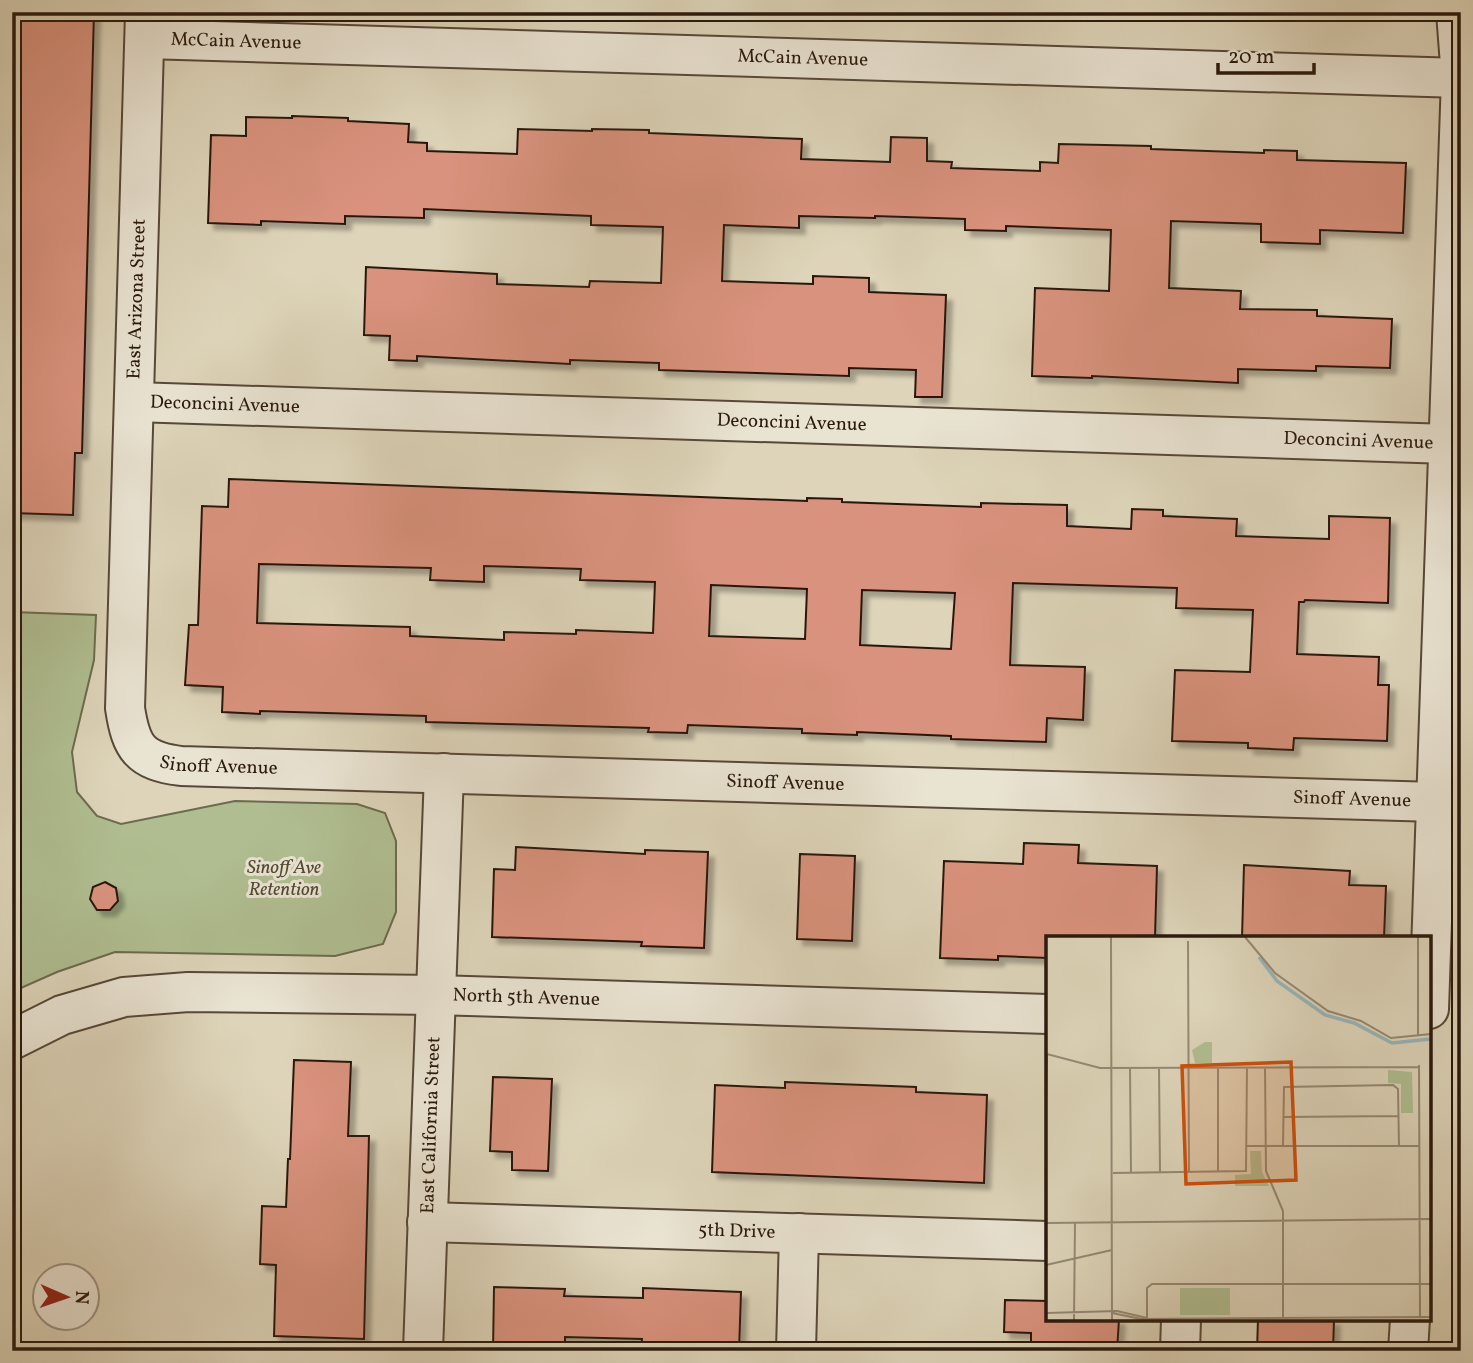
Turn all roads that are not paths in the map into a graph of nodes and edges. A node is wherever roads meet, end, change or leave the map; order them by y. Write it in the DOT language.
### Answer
graph roads {
  1 [pos="1456,12"];
  2 [pos="145,25"];
  3 [pos="1461,78"];
  4 [pos="134,402"];
  5 [pos="1449,444"];
  6 [pos="139,751"];
  7 [pos="444,774"];
  8 [pos="1437,802"];
  9 [pos="1431,957"];
  10 [pos="435,995"];
  11 [pos="1046,1014"];
  12 [pos="12,1040"];
  13 [pos="427,1222"];
  14 [pos="799,1233"];
  15 [pos="1046,1241"];
  16 [pos="1181,1321"];
  17 [pos="1410,1321"];
  18 [pos="423,1351"];
  19 [pos="796,1351"];
  20 [pos="1180,1351"];
  21 [pos="1408,1351"];
  1 -- 3 [label="street"];
  2 -- 3 [label="street, McCain Avenue"];
  2 -- 4 [label="street, East Arizona Street"];
  3 -- 5 [label="street"];
  4 -- 5 [label="street, Deconcini Avenue"];
  4 -- 6 [label="street, East Arizona Street"];
  5 -- 8 [label="street"];
  6 -- 7 [label="street, Sinoff Avenue"];
  7 -- 8 [label="street, Sinoff Avenue"];
  7 -- 10 [label="street, East California Street"];
  8 -- 9 [label="street"];
  10 -- 11 [label="street, North 5th Avenue"];
  10 -- 12 [label="street, North 5th Avenue"];
  10 -- 13 [label="street, East California Street"];
  13 -- 14 [label="street, 5th Drive"];
  13 -- 18 [label="street, East California Street"];
  14 -- 15 [label="street, 5th Drive"];
  14 -- 19 [label="street"];
  16 -- 20 [label="street"];
  17 -- 21 [label="street"];
}
